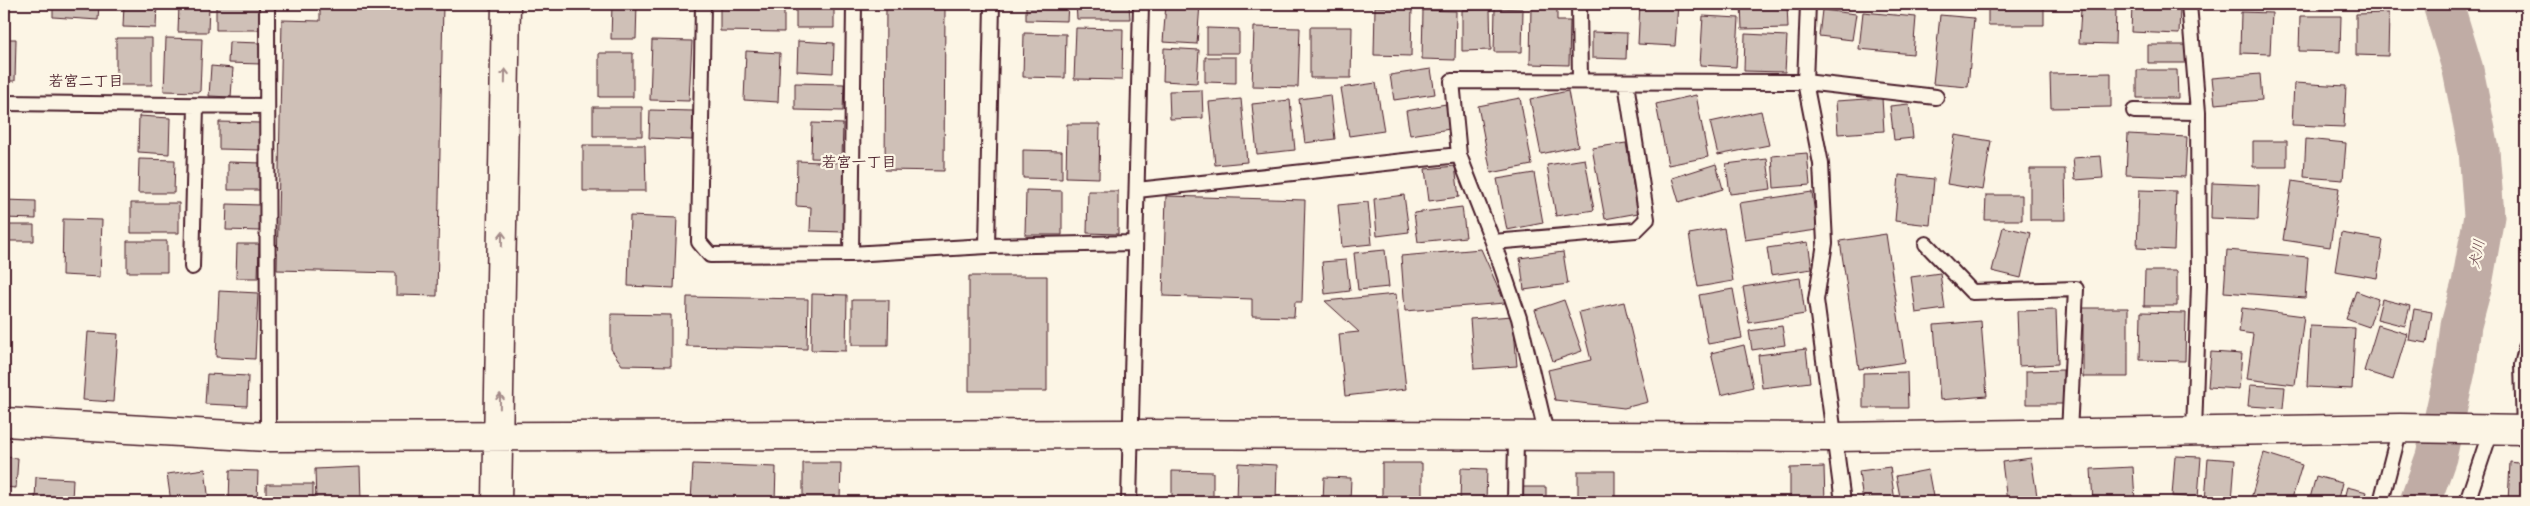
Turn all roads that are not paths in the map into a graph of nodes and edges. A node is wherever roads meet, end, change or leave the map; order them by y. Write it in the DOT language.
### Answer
graph roads {
  1 [pos="267,4"];
  2 [pos="506,4"];
  3 [pos="524,4"];
  4 [pos="703,4"];
  5 [pos="854,4"];
  6 [pos="992,4"];
  7 [pos="1140,4"];
  8 [pos="1578,4"];
  9 [pos="1808,4"];
  10 [pos="2189,4"];
  11 [pos="1580,81"];
  12 [pos="1805,82"];
  13 [pos="1626,83"];
  14 [pos="1936,97"];
  15 [pos="4,103"];
  16 [pos="196,106"];
  17 [pos="266,106"];
  18 [pos="2134,111"];
  19 [pos="2198,112"];
  20 [pos="1459,155"];
  21 [pos="1137,190"];
  22 [pos="1493,242"];
  23 [pos="1134,243"];
  24 [pos="1926,244"];
  25 [pos="987,246"];
  26 [pos="851,254"];
  27 [pos="192,267"];
  28 [pos="2526,348"];
  29 [pos="4,422"];
  30 [pos="2407,428"];
  31 [pos="2491,430"];
  32 [pos="2525,430"];
  33 [pos="2194,432"];
  34 [pos="2070,433"];
  35 [pos="1130,434"];
  36 [pos="508,436"];
  37 [pos="268,437"];
  38 [pos="1516,437"];
  39 [pos="1547,437"];
  40 [pos="1836,437"];
  41 [pos="497,502"];
  42 [pos="516,502"];
  43 [pos="1128,502"];
  44 [pos="1515,502"];
  45 [pos="1843,502"];
  46 [pos="2381,502"];
  47 [pos="2467,502"];
  1 -- 17 [label="lane"];
  36 -- 2 [label="street, one-way"];
  3 -- 36 [label="street"];
  4 -- 26 [label="lane"];
  5 -- 26 [label="lane"];
  6 -- 25 [label="lane"];
  7 -- 21 [label="lane"];
  8 -- 11 [label="lane"];
  9 -- 12 [label="lane"];
  10 -- 19 [label="lane"];
  11 -- 13 [label="lane"];
  11 -- 20 [label="lane"];
  12 -- 13 [label="lane"];
  12 -- 14 [label="lane"];
  12 -- 40 [label="lane"];
  13 -- 22 [label="lane"];
  15 -- 16 [label="lane"];
  16 -- 17 [label="lane"];
  16 -- 27 [label="lane"];
  17 -- 37 [label="lane"];
  18 -- 19 [label="lane"];
  19 -- 33 [label="lane"];
  20 -- 21 [label="lane"];
  20 -- 22 [label="lane"];
  21 -- 23 [label="lane"];
  22 -- 39 [label="lane"];
  23 -- 25 [label="lane"];
  23 -- 35 [label="lane"];
  24 -- 34 [label="lane"];
  25 -- 26 [label="lane"];
  28 -- 32 [label="lane"];
  29 -- 37 [label="street"];
  30 -- 31 [label="street"];
  30 -- 33 [label="street"];
  30 -- 46 [label="lane"];
  31 -- 32 [label="street"];
  31 -- 47 [label="lane"];
  33 -- 34 [label="street"];
  34 -- 40 [label="street"];
  35 -- 36 [label="street"];
  35 -- 38 [label="street"];
  35 -- 43 [label="lane"];
  36 -- 37 [label="street"];
  36 -- 41 [label="street"];
  36 -- 42 [label="street"];
  38 -- 39 [label="street"];
  38 -- 44 [label="lane"];
  39 -- 40 [label="street"];
  40 -- 45 [label="lane"];
}
